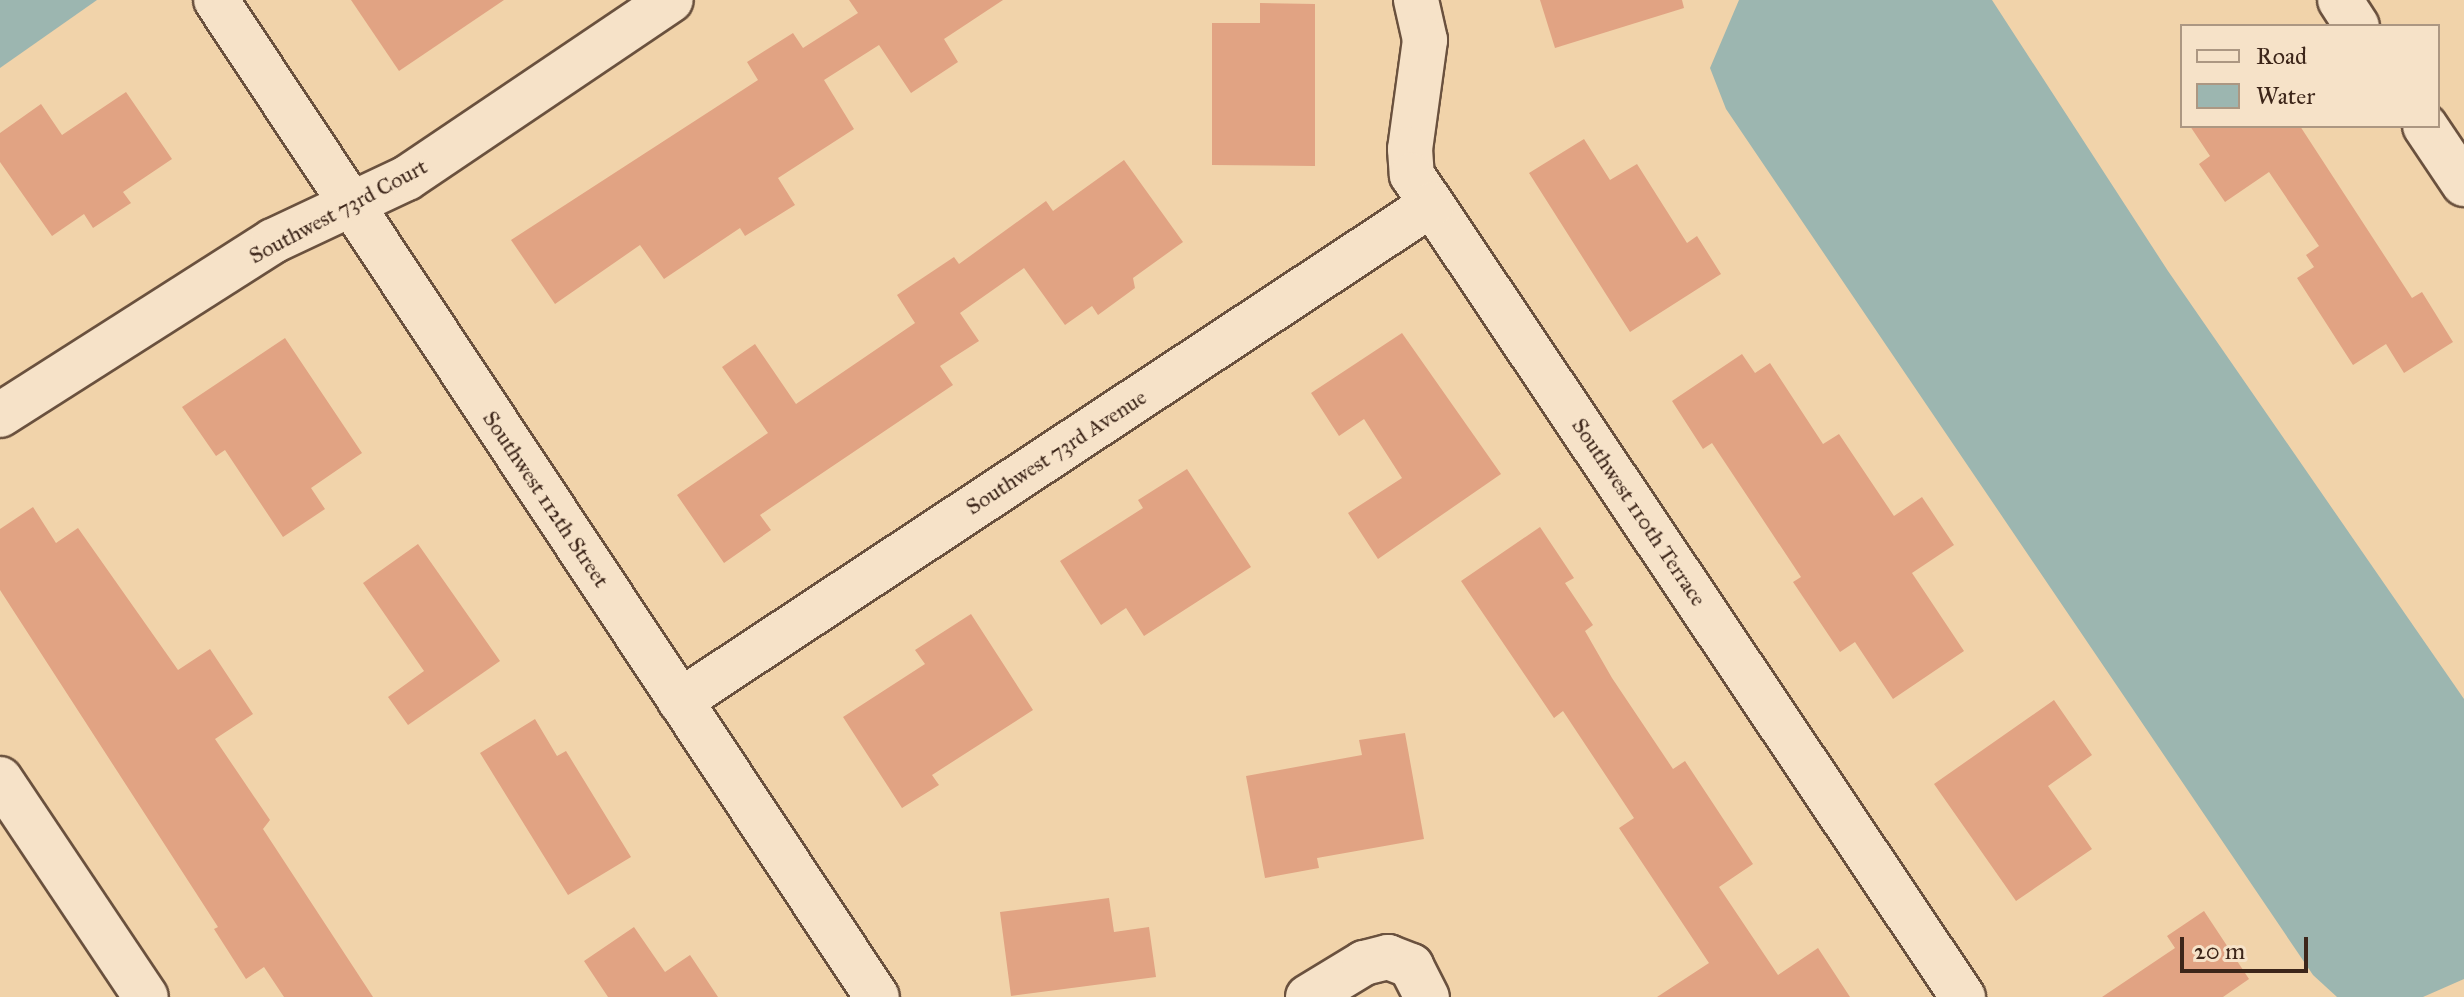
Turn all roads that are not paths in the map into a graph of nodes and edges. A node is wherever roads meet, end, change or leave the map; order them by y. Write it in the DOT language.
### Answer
graph roads {
  1 [pos="216,0"];
  2 [pos="671,0"];
  3 [pos="1416,0"];
  4 [pos="2340,0"];
  5 [pos="2356,24"];
  6 [pos="2426,128"];
  7 [pos="2464,184"];
  8 [pos="1432,204"];
  9 [pos="352,206"];
  10 [pos="0,415"];
  11 [pos="680,701"];
  12 [pos="0,779"];
  13 [pos="146,997"];
  14 [pos="877,997"];
  15 [pos="1308,997"];
  16 [pos="1427,997"];
  17 [pos="1963,997"];
  1 -- 9 [label="street, Southwest 112th Street"];
  2 -- 9 [label="street, Southwest 73rd Court"];
  3 -- 8 [label="street, Southwest 110th Terrace"];
  4 -- 5 [label="street"];
  6 -- 7 [label="street"];
  8 -- 11 [label="street, Southwest 73rd Avenue"];
  8 -- 17 [label="street, Southwest 110th Terrace"];
  9 -- 10 [label="street, Southwest 73rd Court"];
  9 -- 11 [label="street, Southwest 112th Street"];
  11 -- 14 [label="street, Southwest 112th Street"];
  12 -- 13 [label="street"];
  15 -- 16 [label="street"];
}
